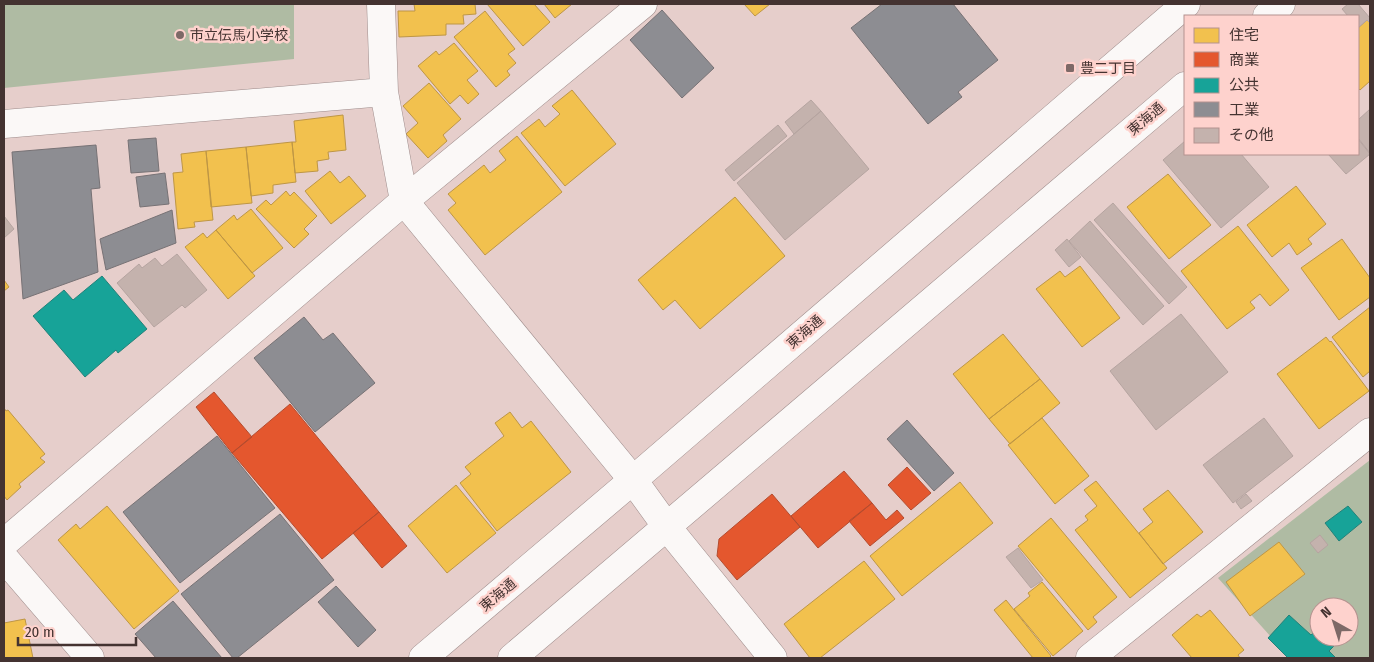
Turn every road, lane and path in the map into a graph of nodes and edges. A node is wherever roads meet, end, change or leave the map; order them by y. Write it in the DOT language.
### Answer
graph roads {
  1 [pos="382,4"];
  2 [pos="644,4"];
  3 [pos="1186,4"];
  4 [pos="1281,4"];
  5 [pos="1267,15"];
  6 [pos="1184,87"];
  7 [pos="384,92"];
  8 [pos="4,124"];
  9 [pos="404,201"];
  10 [pos="1370,432"];
  11 [pos="633,480"];
  12 [pos="668,527"];
  13 [pos="4,543"];
  14 [pos="4,558"];
  15 [pos="90,658"];
  16 [pos="423,658"];
  17 [pos="512,658"];
  18 [pos="773,658"];
  19 [pos="1090,658"];
  1 -- 7 [label="street"];
  2 -- 9 [label="street"];
  3 -- 11 [label="street, 東海通"];
  4 -- 5 [label="street"];
  6 -- 12 [label="street, 東海通"];
  7 -- 8 [label="street"];
  7 -- 9 [label="street"];
  9 -- 11 [label="street"];
  9 -- 13 [label="street"];
  10 -- 19 [label="street"];
  11 -- 12 [label="street"];
  11 -- 16 [label="street, 東海通"];
  12 -- 17 [label="street, 東海通"];
  12 -- 18 [label="street"];
  14 -- 15 [label="street"];
}
